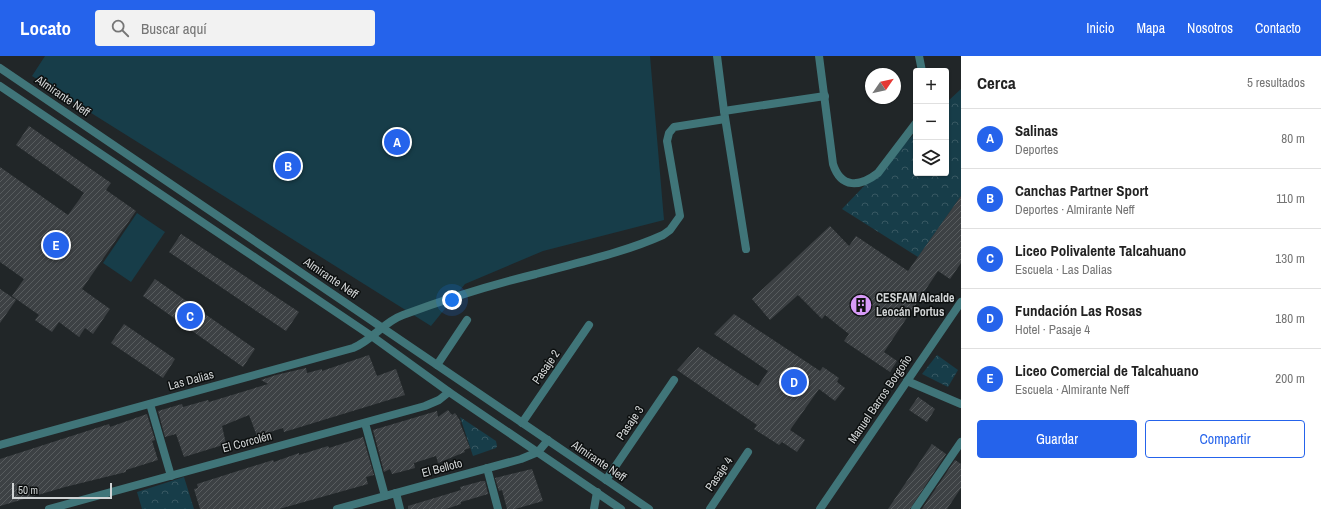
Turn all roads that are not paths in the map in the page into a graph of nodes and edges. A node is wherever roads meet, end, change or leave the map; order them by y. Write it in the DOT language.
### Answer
graph roads {
  1 [pos="717,56"];
  2 [pos="819,56"];
  3 [pos="919,56"];
  4 [pos="0,68"];
  5 [pos="921,68"];
  6 [pos="0,86"];
  7 [pos="825,96"];
  8 [pos="725,115"];
  9 [pos="913,127"];
  10 [pos="746,249"];
  11 [pos="961,302"];
  12 [pos="467,320"];
  13 [pos="590,325"];
  14 [pos="382,328"];
  15 [pos="373,337"];
  16 [pos="437,365"];
  17 [pos="674,380"];
  18 [pos="908,381"];
  19 [pos="449,392"];
  20 [pos="150,404"];
  21 [pos="961,404"];
  22 [pos="365,422"];
  23 [pos="522,422"];
  24 [pos="548,440"];
  25 [pos="961,442"];
  26 [pos="0,445"];
  27 [pos="538,452"];
  28 [pos="748,452"];
  29 [pos="487,468"];
  30 [pos="171,476"];
  31 [pos="606,480"];
  32 [pos="597,492"];
  33 [pos="396,493"];
  34 [pos="385,496"];
  35 [pos="49,509"];
  36 [pos="337,509"];
  37 [pos="400,509"];
  38 [pos="498,509"];
  39 [pos="594,509"];
  40 [pos="621,509"];
  41 [pos="649,509"];
  42 [pos="710,509"];
  43 [pos="820,509"];
  44 [pos="915,509"];
  1 -- 8 [label="street"];
  2 -- 7 [label="street"];
  3 -- 5 [label="street"];
  4 -- 14 [label="street, Almirante Neff"];
  6 -- 15 [label="street"];
  7 -- 8 [label="street"];
  7 -- 9 [label="street"];
  8 -- 10 [label="street"];
  8 -- 14 [label="street, Las Dalias"];
  11 -- 18 [label="street, Manuel Barros Borgoño"];
  12 -- 16 [label="street"];
  13 -- 23 [label="street, Pasaje 2"];
  14 -- 15 [label="street, Las Dalias"];
  14 -- 16 [label="street, Almirante Neff"];
  15 -- 19 [label="street"];
  15 -- 20 [label="street, Las Dalias"];
  16 -- 23 [label="street, Almirante Neff"];
  17 -- 31 [label="street, Pasaje 3"];
  18 -- 21 [label="street"];
  18 -- 43 [label="street, Manuel Barros Borgoño"];
  19 -- 22 [label="street, El Corcolén"];
  19 -- 27 [label="street"];
  20 -- 26 [label="street, Las Dalias"];
  20 -- 30 [label="street"];
  22 -- 30 [label="street, El Corcolén"];
  22 -- 34 [label="street"];
  23 -- 24 [label="street, Almirante Neff"];
  24 -- 27 [label="street"];
  24 -- 31 [label="street, Almirante Neff"];
  25 -- 44 [label="street"];
  27 -- 29 [label="street, El Belloto"];
  27 -- 32 [label="street"];
  28 -- 42 [label="street, Pasaje 4"];
  29 -- 33 [label="street, El Belloto"];
  29 -- 38 [label="street"];
  30 -- 35 [label="street, El Corcolén"];
  31 -- 41 [label="street, Almirante Neff"];
  32 -- 39 [label="street"];
  32 -- 40 [label="street"];
  33 -- 34 [label="street, El Belloto"];
  33 -- 37 [label="street"];
  34 -- 36 [label="street, El Belloto"];
}
